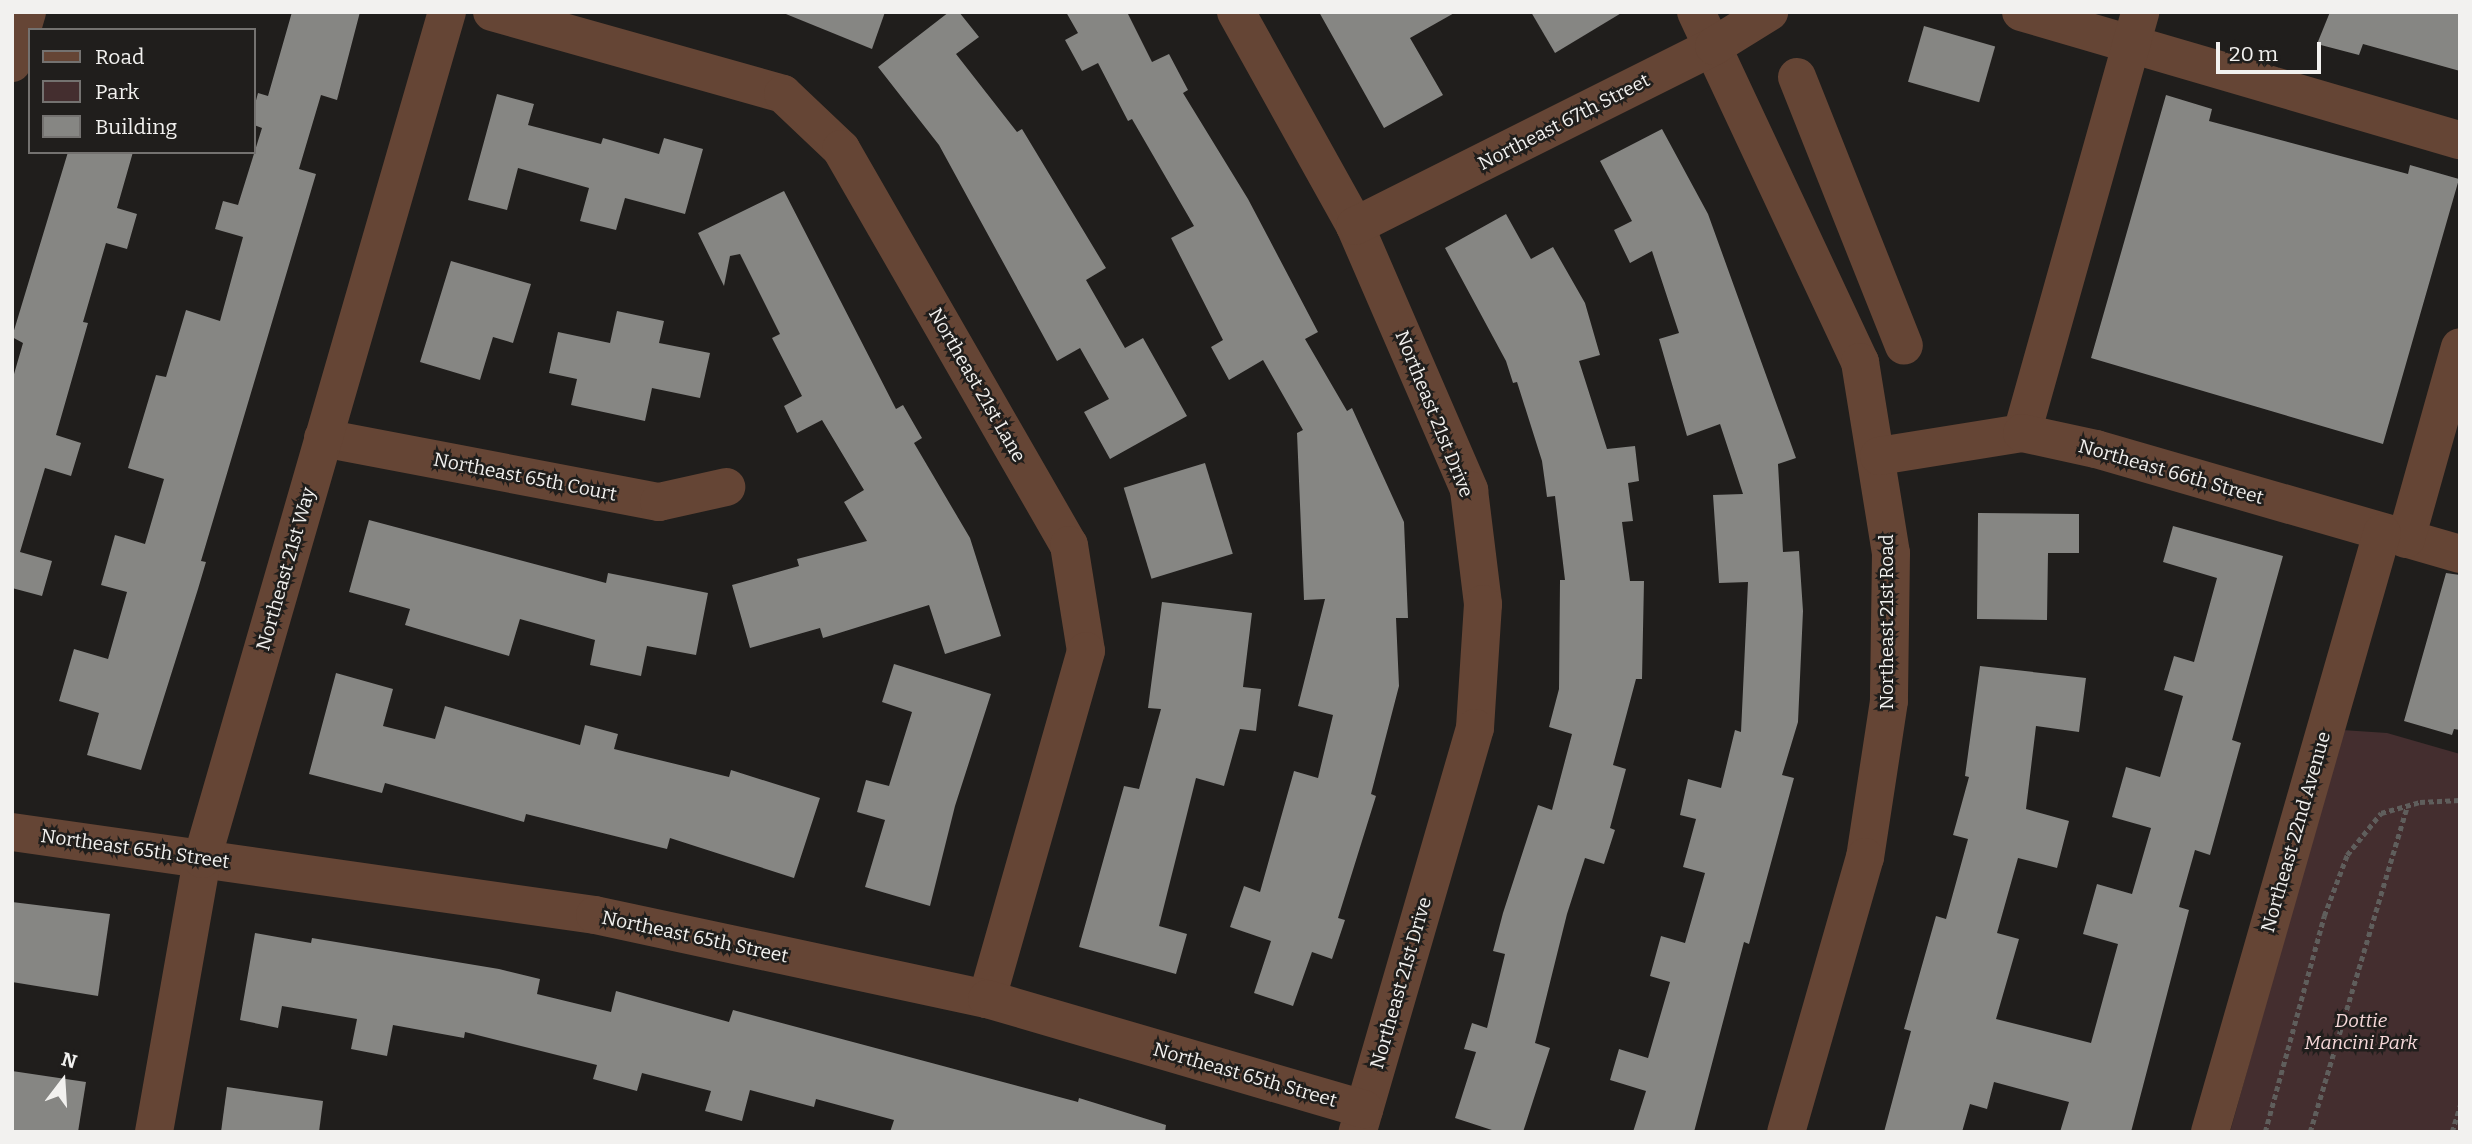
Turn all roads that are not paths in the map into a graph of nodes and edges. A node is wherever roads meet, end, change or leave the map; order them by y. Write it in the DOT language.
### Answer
graph roads {
  1 [pos="27,12"];
  2 [pos="447,12"];
  3 [pos="492,12"];
  4 [pos="1236,12"];
  5 [pos="1696,12"];
  6 [pos="1769,12"];
  7 [pos="2021,12"];
  8 [pos="2135,28"];
  9 [pos="1714,46"];
  10 [pos="12,63"];
  11 [pos="1797,77"];
  12 [pos="2460,140"];
  13 [pos="1850,209"];
  14 [pos="1355,226"];
  15 [pos="1803,233"];
  16 [pos="1904,346"];
  17 [pos="2460,347"];
  18 [pos="2022,433"];
  19 [pos="323,438"];
  20 [pos="1879,456"];
  21 [pos="726,487"];
  22 [pos="2394,536"];
  23 [pos="2460,554"];
  24 [pos="12,832"];
  25 [pos="202,859"];
  26 [pos="988,999"];
  27 [pos="1361,1121"];
  28 [pos="154,1132"];
  29 [pos="1786,1132"];
  30 [pos="2210,1132"];
  1 -- 10 [label="street"];
  2 -- 19 [label="street, Northeast 21st Way"];
  3 -- 26 [label="street, Northeast 21st Lane"];
  4 -- 14 [label="street, Northeast 21st Drive"];
  5 -- 9 [label="street, Northeast 21st Road"];
  6 -- 9 [label="street, Northeast 67th Street"];
  7 -- 8 [label="street"];
  8 -- 12 [label="street"];
  8 -- 18 [label="street"];
  9 -- 14 [label="street, Northeast 67th Street"];
  9 -- 15 [label="street, Northeast 21st Road"];
  11 -- 13 [label="street"];
  13 -- 15 [label="street"];
  13 -- 16 [label="street"];
  14 -- 27 [label="street, Northeast 21st Drive"];
  15 -- 20 [label="street, Northeast 21st Road"];
  17 -- 22 [label="street, Northeast 22nd Avenue"];
  18 -- 20 [label="street, Northeast 66th Street"];
  18 -- 22 [label="street, Northeast 66th Street"];
  19 -- 21 [label="street, Northeast 65th Court"];
  19 -- 25 [label="street, Northeast 21st Way"];
  20 -- 29 [label="street, Northeast 21st Road"];
  22 -- 23 [label="street, Northeast 66th Street"];
  22 -- 30 [label="street, Northeast 22nd Avenue"];
  24 -- 25 [label="street, Northeast 65th Street"];
  25 -- 26 [label="street, Northeast 65th Street"];
  25 -- 28 [label="street, Northeast 21st Way"];
  26 -- 27 [label="street, Northeast 65th Street"];
}
